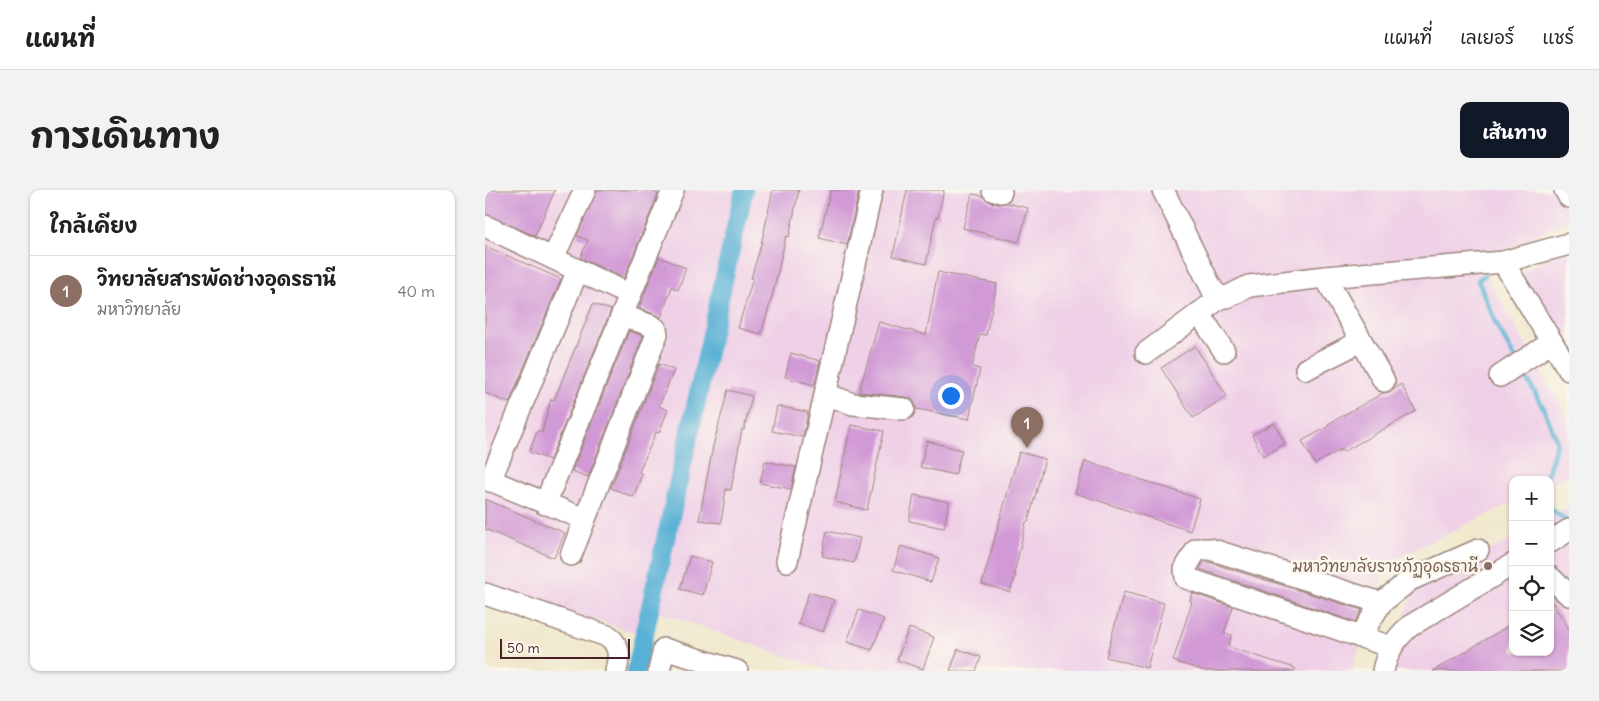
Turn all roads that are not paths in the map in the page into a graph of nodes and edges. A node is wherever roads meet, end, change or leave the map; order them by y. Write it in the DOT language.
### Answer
graph roads {
  1 [pos="585,190"];
  2 [pos="872,190"];
  3 [pos="1163,190"];
  4 [pos="1565,190"];
  5 [pos="668,192"];
  6 [pos="1569,197"];
  7 [pos="485,226"];
  8 [pos="1569,244"];
  9 [pos="553,258"];
  10 [pos="1503,262"];
  11 [pos="578,270"];
  12 [pos="1325,277"];
  13 [pos="630,295"];
  14 [pos="1221,297"];
  15 [pos="1199,313"];
  16 [pos="622,315"];
  17 [pos="1361,340"];
  18 [pos="1552,342"];
  19 [pos="1223,351"];
  20 [pos="1145,353"];
  21 [pos="1306,369"];
  22 [pos="1569,370"];
  23 [pos="1504,373"];
  24 [pos="1384,381"];
  25 [pos="825,394"];
  26 [pos="904,409"];
  27 [pos="488,479"];
  28 [pos="545,504"];
  29 [pos="584,519"];
  30 [pos="1478,550"];
  31 [pos="571,555"];
  32 [pos="787,561"];
  33 [pos="1510,566"];
  34 [pos="1554,581"];
  35 [pos="485,594"];
  36 [pos="1569,595"];
  37 [pos="1381,603"];
  38 [pos="1360,637"];
  39 [pos="1391,647"];
  40 [pos="615,671"];
  41 [pos="659,671"];
  42 [pos="737,671"];
  43 [pos="1383,671"];
  1 -- 9 [label="street"];
  2 -- 25 [label="street"];
  3 -- 14 [label="street"];
  4 -- 6 [label="street"];
  5 -- 13 [label="street"];
  7 -- 9 [label="street"];
  8 -- 10 [label="street"];
  9 -- 11 [label="street"];
  10 -- 12 [label="street"];
  10 -- 18 [label="street"];
  11 -- 13 [label="street"];
  11 -- 27 [label="street"];
  12 -- 14 [label="street"];
  12 -- 17 [label="street"];
  13 -- 16 [label="street"];
  14 -- 15 [label="street"];
  15 -- 19 [label="street"];
  15 -- 20 [label="street"];
  16 -- 28 [label="street"];
  16 -- 29 [label="street"];
  17 -- 21 [label="street"];
  17 -- 24 [label="street"];
  18 -- 22 [label="street"];
  18 -- 23 [label="street"];
  25 -- 26 [label="street"];
  25 -- 32 [label="street"];
  27 -- 28 [label="street"];
  28 -- 29 [label="street"];
  29 -- 31 [label="street"];
  30 -- 37 [label="street"];
  33 -- 39 [label="street"];
  34 -- 36 [label="street"];
  35 -- 40 [label="street"];
  37 -- 38 [label="street"];
  37 -- 38 [label="street"];
  38 -- 39 [label="street"];
  39 -- 43 [label="street"];
  41 -- 42 [label="street"];
}
